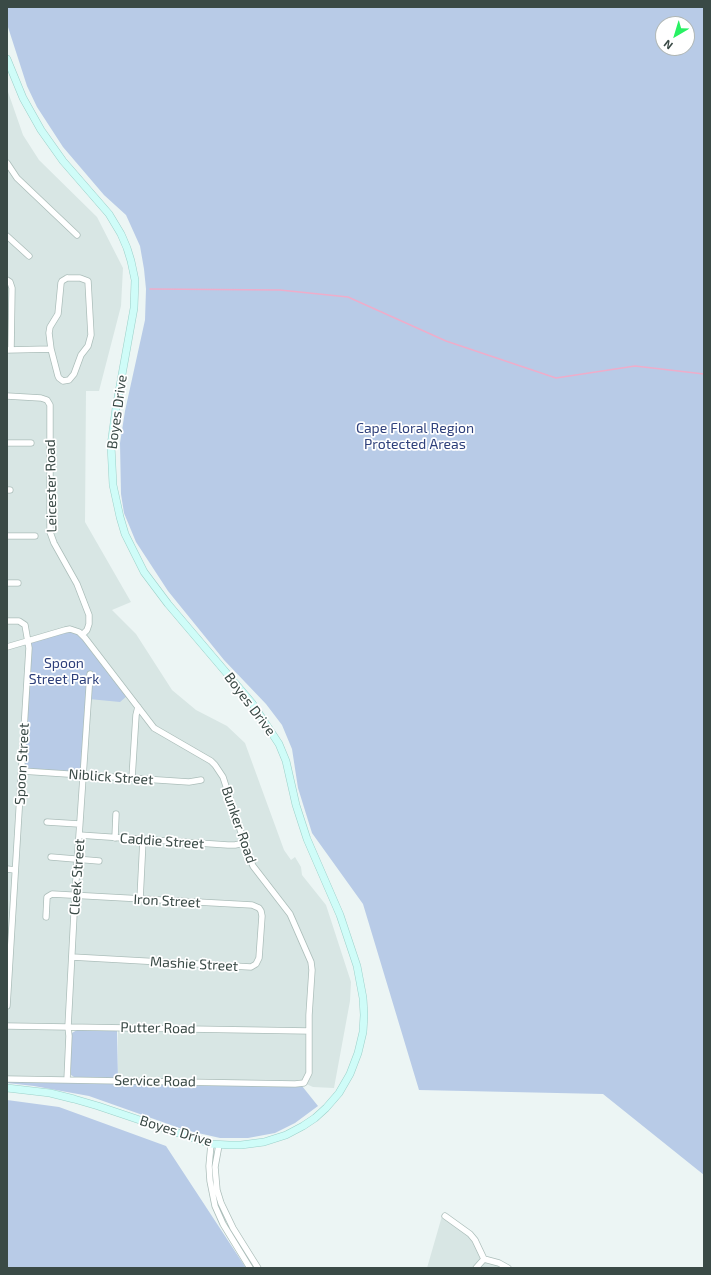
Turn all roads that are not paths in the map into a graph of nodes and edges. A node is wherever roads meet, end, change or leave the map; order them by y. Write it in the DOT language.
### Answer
graph roads {
  1 [pos="7,59"];
  2 [pos="7,162"];
  3 [pos="77,235"];
  4 [pos="7,236"];
  5 [pos="29,256"];
  6 [pos="7,280"];
  7 [pos="51,349"];
  8 [pos="9,350"];
  9 [pos="7,396"];
  10 [pos="7,443"];
  11 [pos="31,443"];
  12 [pos="7,536"];
  13 [pos="35,536"];
  14 [pos="7,583"];
  15 [pos="18,583"];
  16 [pos="7,621"];
  17 [pos="82,635"];
  18 [pos="27,641"];
  19 [pos="7,647"];
  20 [pos="90,674"];
  21 [pos="138,707"];
  22 [pos="22,771"];
  23 [pos="83,775"];
  24 [pos="132,778"];
  25 [pos="201,780"];
  26 [pos="116,814"];
  27 [pos="47,822"];
  28 [pos="79,824"];
  29 [pos="79,835"];
  30 [pos="115,838"];
  31 [pos="143,840"];
  32 [pos="244,843"];
  33 [pos="51,857"];
  34 [pos="78,859"];
  35 [pos="99,861"];
  36 [pos="7,869"];
  37 [pos="15,870"];
  38 [pos="75,895"];
  39 [pos="140,899"];
  40 [pos="259,908"];
  41 [pos="46,917"];
  42 [pos="72,957"];
  43 [pos="7,1006"];
  44 [pos="7,1026"];
  45 [pos="68,1027"];
  46 [pos="309,1031"];
  47 [pos="7,1079"];
  48 [pos="67,1080"];
  49 [pos="304,1083"];
  50 [pos="7,1088"];
  51 [pos="210,1144"];
  52 [pos="219,1145"];
  53 [pos="444,1216"];
  54 [pos="484,1259"];
  55 [pos="250,1268"];
  56 [pos="258,1268"];
  57 [pos="476,1268"];
  58 [pos="508,1268"];
  1 -- 52 [label="main road, Boyes Drive"];
  2 -- 3 [label="street"];
  4 -- 5 [label="street"];
  6 -- 8 [label="street"];
  7 -- 7 [label="street"];
  7 -- 8 [label="street"];
  9 -- 17 [label="street, Leicester Road"];
  10 -- 11 [label="street"];
  12 -- 13 [label="street"];
  14 -- 15 [label="street"];
  16 -- 18 [label="street, Spoon Street"];
  17 -- 18 [label="street"];
  17 -- 21 [label="street, Bunker Road"];
  18 -- 19 [label="street"];
  18 -- 22 [label="street, Spoon Street"];
  20 -- 23 [label="street, Cleek Street"];
  21 -- 24 [label="street"];
  21 -- 32 [label="street, Bunker Road"];
  22 -- 23 [label="street, Niblick Street"];
  22 -- 37 [label="street, Spoon Street"];
  23 -- 24 [label="street, Niblick Street"];
  23 -- 28 [label="street, Cleek Street"];
  24 -- 25 [label="street, Niblick Street"];
  26 -- 30 [label="street"];
  27 -- 28 [label="street"];
  28 -- 29 [label="street, Cleek Street"];
  29 -- 30 [label="street, Caddie Street"];
  29 -- 34 [label="street, Cleek Street"];
  30 -- 31 [label="street, Caddie Street"];
  31 -- 32 [label="street, Caddie Street"];
  31 -- 39 [label="street"];
  32 -- 46 [label="street, Bunker Road"];
  33 -- 34 [label="street"];
  34 -- 35 [label="street"];
  34 -- 38 [label="street, Cleek Street"];
  36 -- 37 [label="street"];
  37 -- 43 [label="street, Spoon Street"];
  38 -- 39 [label="street, Iron Street"];
  38 -- 41 [label="street, Iron Street"];
  38 -- 42 [label="street, Cleek Street"];
  39 -- 40 [label="street, Iron Street"];
  40 -- 42 [label="street, Mashie Street"];
  42 -- 45 [label="street, Cleek Street"];
  44 -- 45 [label="street, Putter Road"];
  45 -- 46 [label="street, Putter Road"];
  45 -- 48 [label="street, Cleek Street"];
  46 -- 49 [label="street, Bunker Road"];
  47 -- 48 [label="street, Service Road"];
  48 -- 49 [label="street, Service Road"];
  50 -- 51 [label="main road, Boyes Drive"];
  51 -- 52 [label="main road, Boyes Drive"];
  51 -- 55 [label="street"];
  52 -- 56 [label="street"];
  53 -- 54 [label="street"];
  54 -- 57 [label="street"];
  54 -- 58 [label="street"];
}
